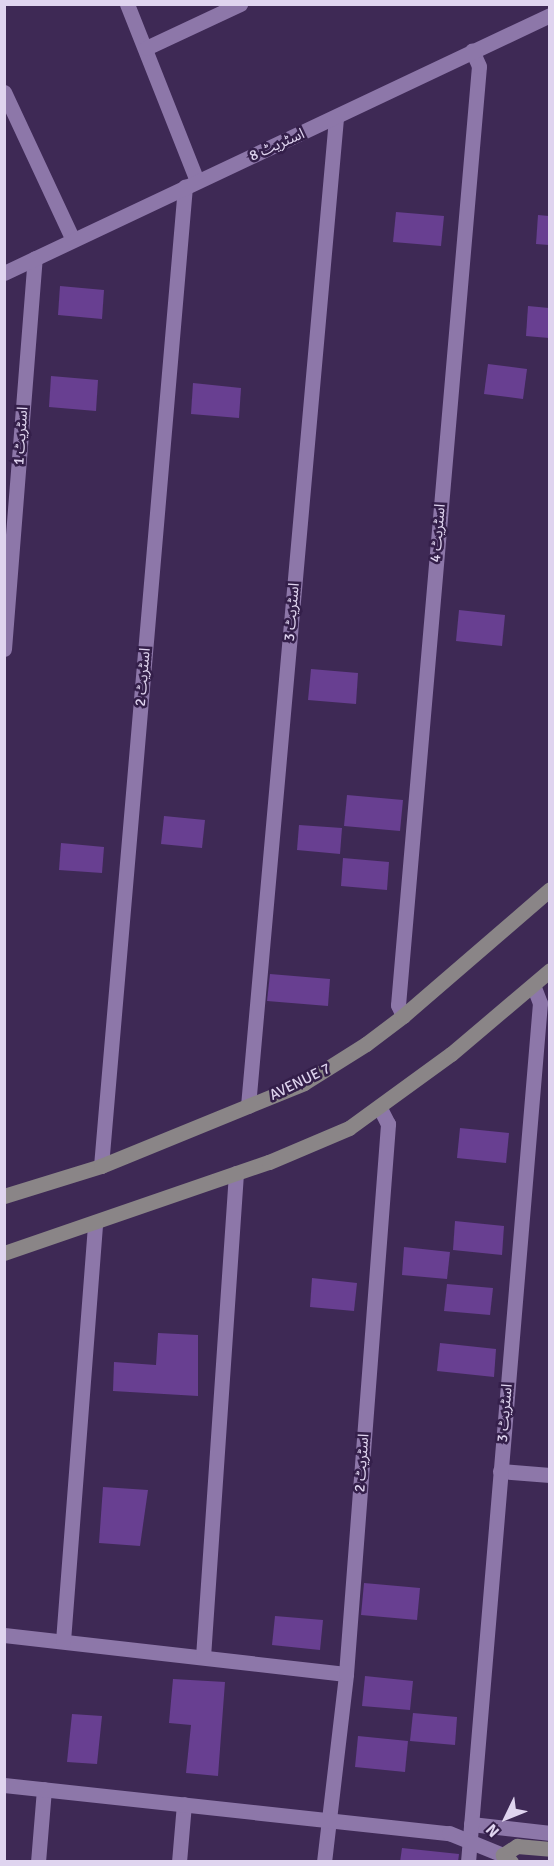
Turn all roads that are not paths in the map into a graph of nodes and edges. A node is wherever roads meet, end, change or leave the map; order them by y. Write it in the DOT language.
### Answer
graph roads {
  1 [pos="127,4"];
  2 [pos="240,4"];
  3 [pos="549,15"];
  4 [pos="146,48"];
  5 [pos="472,50"];
  6 [pos="4,92"];
  7 [pos="336,119"];
  8 [pos="191,184"];
  9 [pos="73,240"];
  10 [pos="35,258"];
  11 [pos="4,273"];
  12 [pos="4,649"];
  13 [pos="549,889"];
  14 [pos="549,970"];
  15 [pos="533,986"];
  16 [pos="403,1016"];
  17 [pos="248,1106"];
  18 [pos="380,1108"];
  19 [pos="101,1167"];
  20 [pos="236,1173"];
  21 [pos="4,1196"];
  22 [pos="95,1222"];
  23 [pos="4,1253"];
  24 [pos="500,1471"];
  25 [pos="549,1475"];
  26 [pos="4,1635"];
  27 [pos="63,1641"];
  28 [pos="203,1658"];
  29 [pos="346,1674"];
  30 [pos="4,1785"];
  31 [pos="44,1789"];
  32 [pos="184,1804"];
  33 [pos="328,1819"];
  34 [pos="471,1824"];
  35 [pos="549,1833"];
  36 [pos="470,1841"];
  37 [pos="549,1849"];
  38 [pos="507,1858"];
  39 [pos="38,1862"];
  40 [pos="179,1862"];
  41 [pos="324,1862"];
  42 [pos="468,1862"];
  1 -- 4 [label="street"];
  2 -- 4 [label="street"];
  3 -- 5 [label="street, اسٹریٹ 8"];
  4 -- 8 [label="street"];
  5 -- 7 [label="street, اسٹریٹ 8"];
  5 -- 16 [label="street, اسٹریٹ 4"];
  6 -- 9 [label="street"];
  7 -- 8 [label="street, اسٹریٹ 8"];
  7 -- 17 [label="street, اسٹریٹ 3"];
  8 -- 9 [label="street, اسٹریٹ 8"];
  8 -- 19 [label="street, اسٹریٹ 2"];
  9 -- 10 [label="street, اسٹریٹ 8"];
  10 -- 11 [label="street, اسٹریٹ 8"];
  10 -- 12 [label="street, اسٹریٹ 1"];
  13 -- 16 [label="main road, AVENUE 7"];
  14 -- 15 [label="main road"];
  15 -- 18 [label="main road"];
  15 -- 24 [label="street, اسٹریٹ 3"];
  16 -- 17 [label="main road, AVENUE 7"];
  17 -- 19 [label="main road, AVENUE 7"];
  18 -- 20 [label="main road"];
  18 -- 29 [label="street, اسٹریٹ 2"];
  19 -- 21 [label="main road, AVENUE 7"];
  20 -- 22 [label="main road"];
  20 -- 28 [label="street"];
  22 -- 23 [label="main road"];
  22 -- 27 [label="street"];
  24 -- 25 [label="street"];
  24 -- 34 [label="street, اسٹریٹ 3"];
  26 -- 27 [label="street"];
  27 -- 28 [label="street"];
  28 -- 29 [label="street"];
  29 -- 33 [label="street, اسٹریٹ 2"];
  30 -- 31 [label="street"];
  31 -- 32 [label="street"];
  31 -- 39 [label="street"];
  32 -- 33 [label="street"];
  32 -- 40 [label="street"];
  33 -- 36 [label="street"];
  33 -- 41 [label="street"];
  34 -- 35 [label="street"];
  34 -- 36 [label="street, اسٹریٹ 3"];
  36 -- 38 [label="street"];
  36 -- 42 [label="street, اسٹریٹ 3"];
  37 -- 38 [label="main road"];
}
